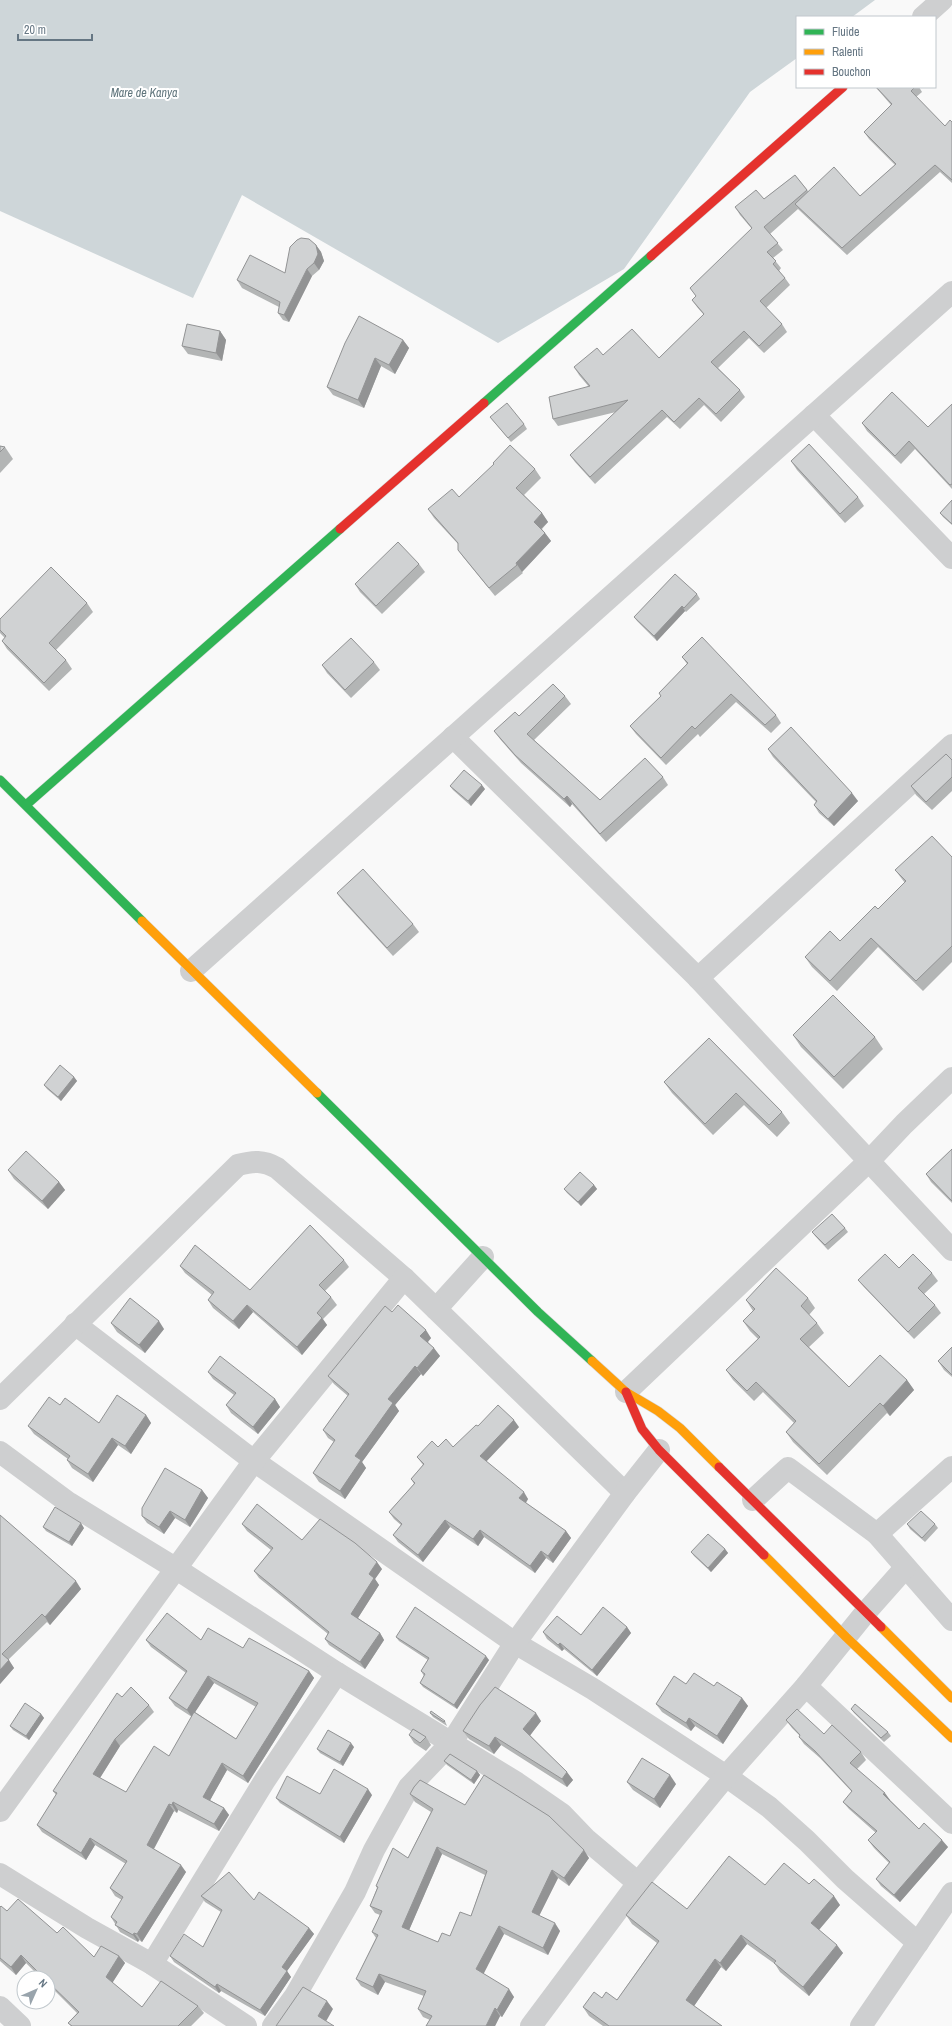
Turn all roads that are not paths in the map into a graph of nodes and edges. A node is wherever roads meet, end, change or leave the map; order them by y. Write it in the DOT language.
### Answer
graph roads {
  1 [pos="943,0"];
  2 [pos="952,9"];
  3 [pos="924,16"];
  4 [pos="842,88"];
  5 [pos="952,292"];
  6 [pos="814,415"];
  7 [pos="952,558"];
  8 [pos="453,737"];
  9 [pos="952,745"];
  10 [pos="0,780"];
  11 [pos="26,805"];
  12 [pos="191,971"];
  13 [pos="698,978"];
  14 [pos="952,1078"];
  15 [pos="870,1160"];
  16 [pos="952,1250"];
  17 [pos="483,1257"];
  18 [pos="404,1278"];
  19 [pos="436,1309"];
  20 [pos="75,1324"];
  21 [pos="626,1392"];
  22 [pos="0,1399"];
  23 [pos="659,1450"];
  24 [pos="0,1452"];
  25 [pos="254,1461"];
  26 [pos="952,1466"];
  27 [pos="625,1494"];
  28 [pos="753,1500"];
  29 [pos="877,1534"];
  30 [pos="175,1568"];
  31 [pos="905,1568"];
  32 [pos="866,1612"];
  33 [pos="952,1620"];
  34 [pos="846,1637"];
  35 [pos="515,1643"];
  36 [pos="337,1673"];
  37 [pos="806,1686"];
  38 [pos="952,1698"];
  39 [pos="952,1738"];
  40 [pos="452,1742"];
  41 [pos="726,1776"];
  42 [pos="0,1811"];
  43 [pos="952,1823"];
  44 [pos="0,1874"];
  45 [pos="638,1883"];
  46 [pos="952,1893"];
  47 [pos="918,1943"];
  48 [pos="152,1964"];
  49 [pos="0,2007"];
  50 [pos="20,2026"];
  51 [pos="246,2026"];
  52 [pos="274,2026"];
  53 [pos="531,2026"];
  54 [pos="861,2026"];
  1 -- 2 [label="street"];
  1 -- 3 [label="street"];
  4 -- 11 [label="main road"];
  5 -- 6 [label="street"];
  6 -- 7 [label="street"];
  6 -- 8 [label="street"];
  8 -- 12 [label="street"];
  8 -- 13 [label="street"];
  9 -- 13 [label="street"];
  10 -- 11 [label="main road"];
  11 -- 12 [label="main road"];
  12 -- 17 [label="main road"];
  13 -- 15 [label="street"];
  14 -- 15 [label="street"];
  15 -- 16 [label="street"];
  15 -- 21 [label="street"];
  17 -- 19 [label="street"];
  17 -- 21 [label="main road"];
  18 -- 19 [label="street"];
  18 -- 20 [label="street"];
  18 -- 25 [label="street"];
  19 -- 27 [label="street"];
  20 -- 22 [label="street"];
  20 -- 25 [label="street"];
  21 -- 23 [label="main road"];
  21 -- 28 [label="main road"];
  23 -- 27 [label="street"];
  23 -- 34 [label="main road"];
  24 -- 30 [label="street"];
  25 -- 30 [label="street"];
  25 -- 35 [label="street"];
  26 -- 29 [label="street"];
  27 -- 35 [label="street"];
  28 -- 29 [label="street"];
  28 -- 32 [label="main road"];
  29 -- 31 [label="street"];
  30 -- 36 [label="street"];
  30 -- 42 [label="street"];
  31 -- 32 [label="street"];
  31 -- 33 [label="street"];
  32 -- 34 [label="street"];
  32 -- 38 [label="main road"];
  34 -- 37 [label="street"];
  34 -- 39 [label="main road"];
  35 -- 40 [label="street"];
  35 -- 41 [label="street"];
  36 -- 40 [label="street"];
  36 -- 48 [label="street"];
  37 -- 41 [label="street"];
  37 -- 43 [label="street"];
  40 -- 45 [label="street"];
  40 -- 52 [label="street"];
  41 -- 45 [label="street"];
  41 -- 47 [label="street"];
  44 -- 48 [label="street"];
  45 -- 53 [label="street"];
  46 -- 47 [label="street"];
  47 -- 54 [label="street"];
  48 -- 51 [label="street"];
  49 -- 50 [label="street"];
}
